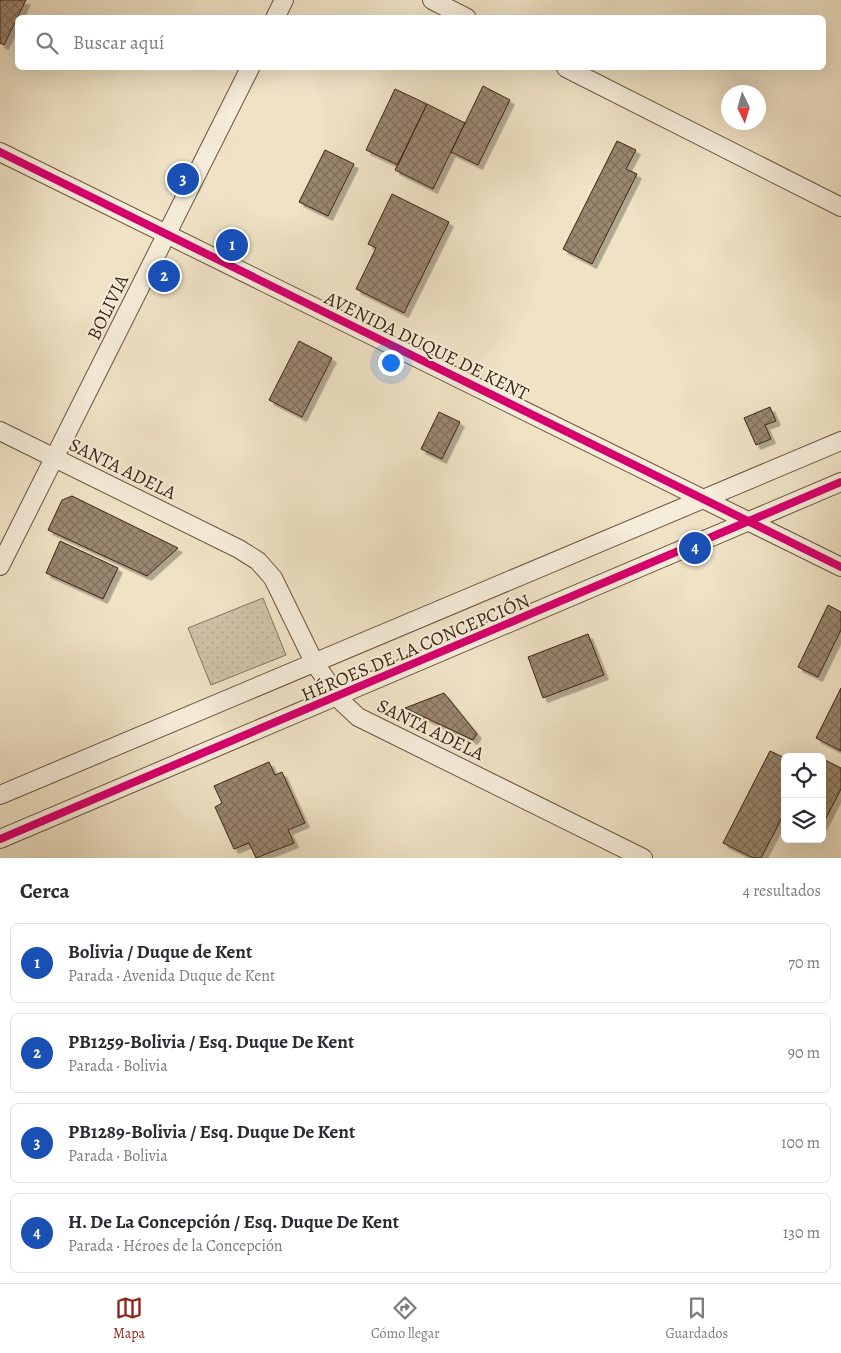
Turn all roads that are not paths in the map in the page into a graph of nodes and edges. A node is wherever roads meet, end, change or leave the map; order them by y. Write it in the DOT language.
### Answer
graph roads {
  1 [pos="284,0"];
  2 [pos="432,0"];
  3 [pos="276,15"];
  4 [pos="461,15"];
  5 [pos="249,70"];
  6 [pos="570,70"];
  7 [pos="0,152"];
  8 [pos="841,207"];
  9 [pos="167,234"];
  10 [pos="0,431"];
  11 [pos="841,441"];
  12 [pos="55,458"];
  13 [pos="841,482"];
  14 [pos="702,500"];
  15 [pos="749,521"];
  16 [pos="0,566"];
  17 [pos="841,567"];
  18 [pos="315,664"];
  19 [pos="338,697"];
  20 [pos="0,795"];
  21 [pos="0,839"];
  22 [pos="643,858"];
  1 -- 3 [label="street"];
  2 -- 4 [label="street"];
  5 -- 9 [label="street, BOLIVIA"];
  6 -- 8 [label="street"];
  7 -- 9 [label="street, AVENIDA DUQUE DE KENT"];
  9 -- 12 [label="street, BOLIVIA"];
  9 -- 14 [label="street, AVENIDA DUQUE DE KENT"];
  10 -- 12 [label="street, SANTA ADELA"];
  11 -- 14 [label="street, HÉROES DE LA CONCEPCIÓN"];
  12 -- 16 [label="street, BOLIVIA"];
  12 -- 18 [label="street, SANTA ADELA"];
  13 -- 15 [label="street, HÉROES DE LA CONCEPCIÓN"];
  14 -- 15 [label="street, AVENIDA DUQUE DE KENT"];
  14 -- 18 [label="street, HÉROES DE LA CONCEPCIÓN"];
  15 -- 17 [label="street, AVENIDA DUQUE DE KENT"];
  15 -- 19 [label="street, HÉROES DE LA CONCEPCIÓN"];
  18 -- 19 [label="street, SANTA ADELA"];
  18 -- 20 [label="street, HÉROES DE LA CONCEPCIÓN"];
  19 -- 21 [label="street, HÉROES DE LA CONCEPCIÓN"];
  19 -- 22 [label="street, SANTA ADELA"];
}
